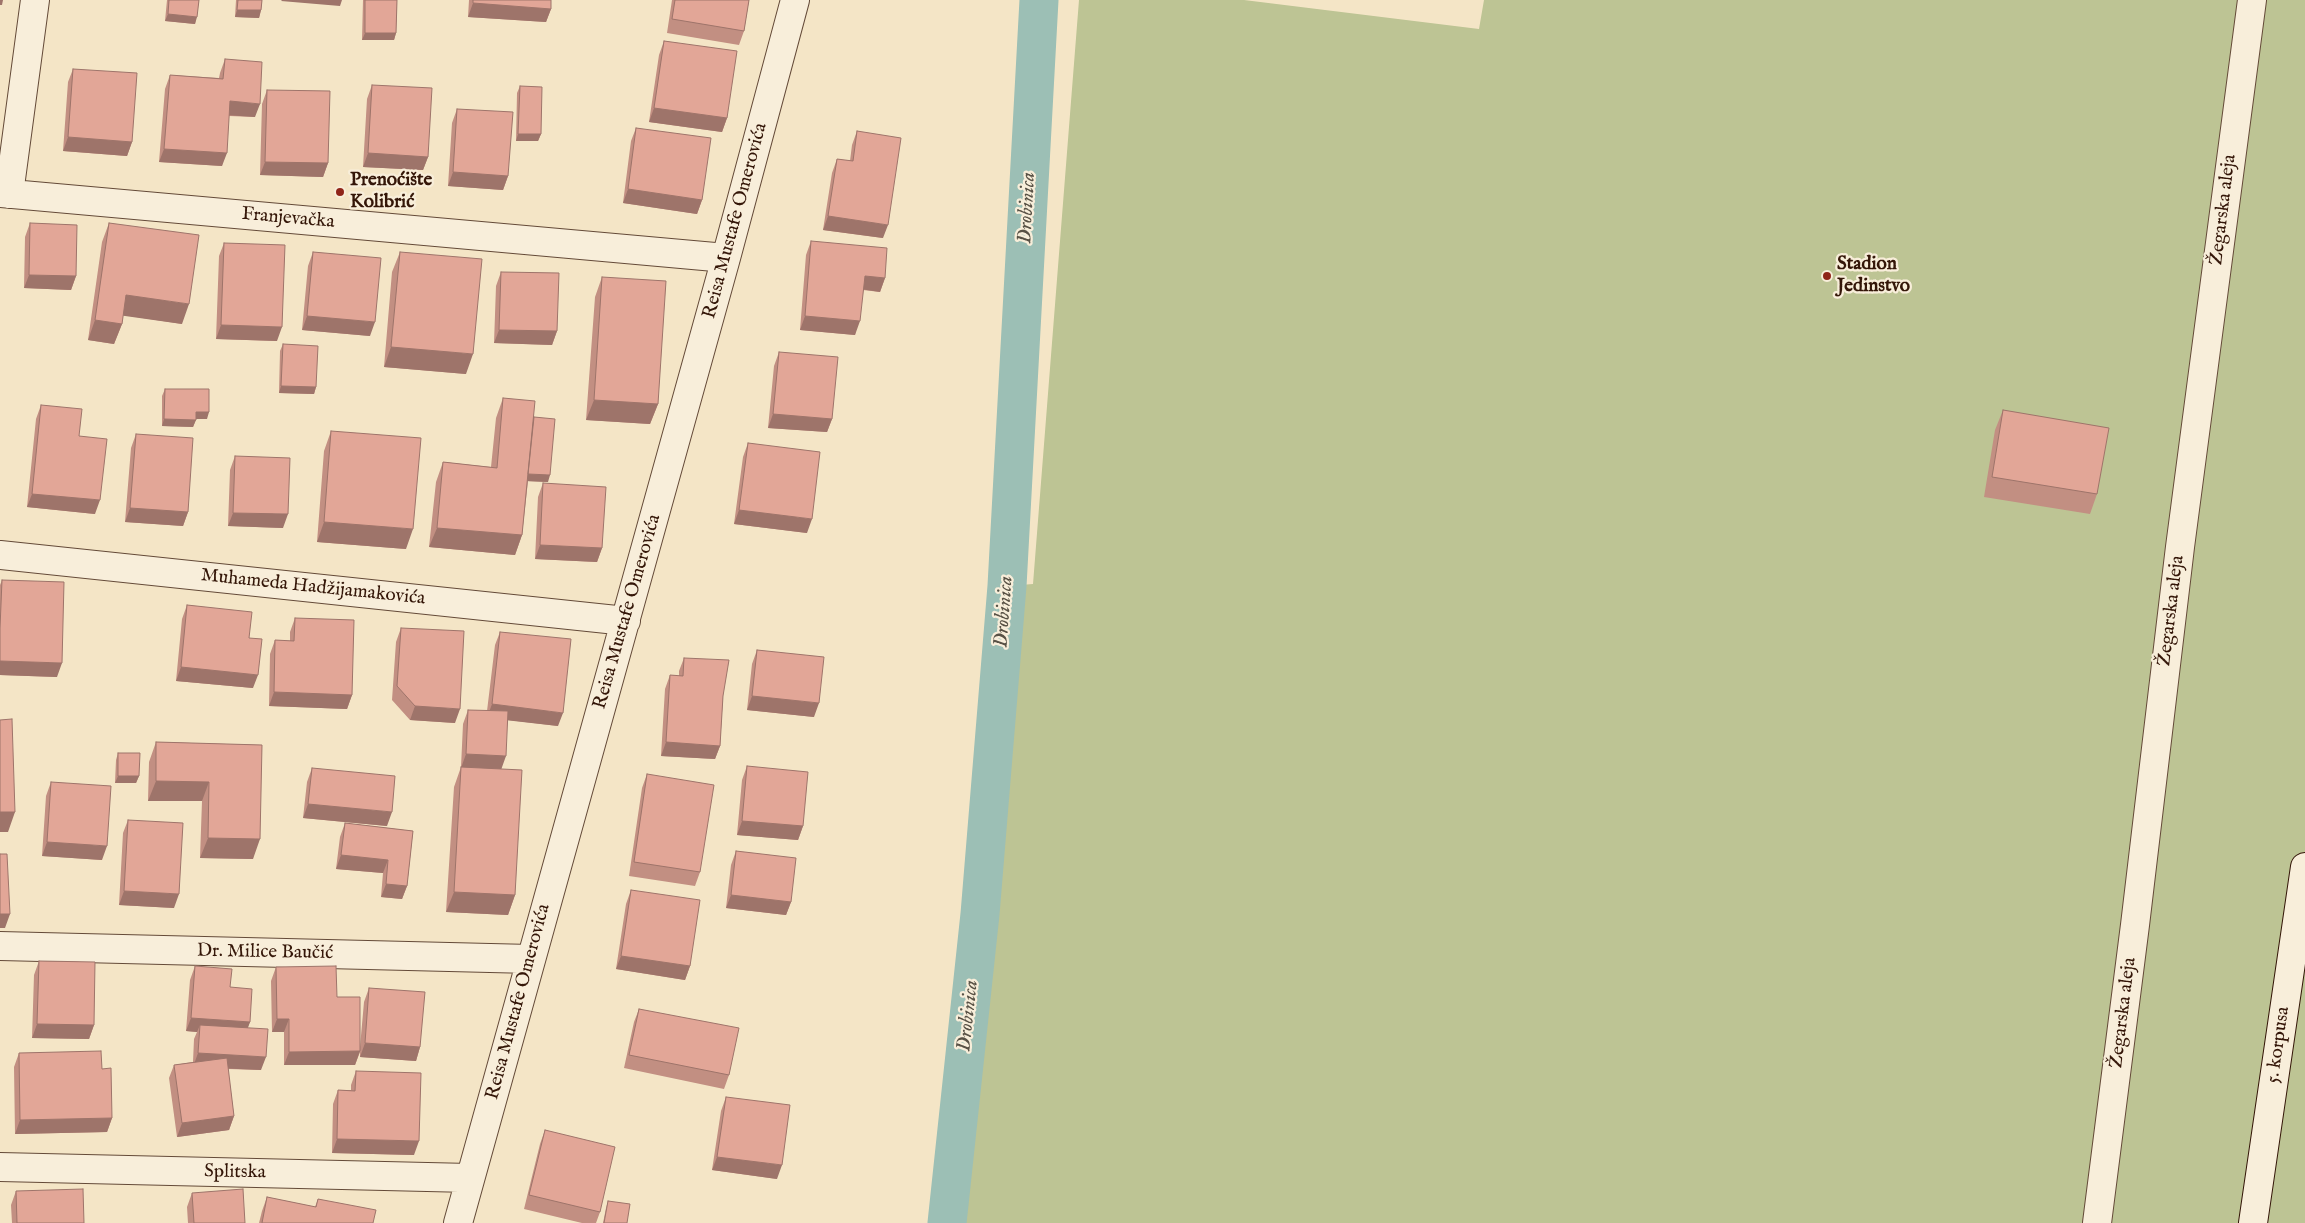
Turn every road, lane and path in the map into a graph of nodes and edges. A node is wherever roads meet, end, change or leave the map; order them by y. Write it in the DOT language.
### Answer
graph roads {
  1 [pos="35,0"];
  2 [pos="795,0"];
  3 [pos="2252,0"];
  4 [pos="4,194"];
  5 [pos="726,258"];
  6 [pos="0,555"];
  7 [pos="626,621"];
  8 [pos="2305,867"];
  9 [pos="0,946"];
  10 [pos="531,959"];
  11 [pos="0,1167"];
  12 [pos="470,1178"];
  13 [pos="458,1223"];
  14 [pos="2096,1223"];
  15 [pos="2253,1223"];
  1 -- 4 [label="street"];
  2 -- 5 [label="street, Reisa Mustafe Omerovića"];
  3 -- 14 [label="street, Žegarska aleja"];
  4 -- 5 [label="street, Franjevačka"];
  5 -- 7 [label="street, Reisa Mustafe Omerovića"];
  6 -- 7 [label="street, Muhameda Hadžijamakovića"];
  7 -- 10 [label="street, Reisa Mustafe Omerovića"];
  8 -- 15 [label="street, 5. korpusa"];
  9 -- 10 [label="street, Dr. Milice Baučić"];
  10 -- 12 [label="street, Reisa Mustafe Omerovića"];
  11 -- 12 [label="street, Splitska"];
  12 -- 13 [label="street, Reisa Mustafe Omerovića"];
}
